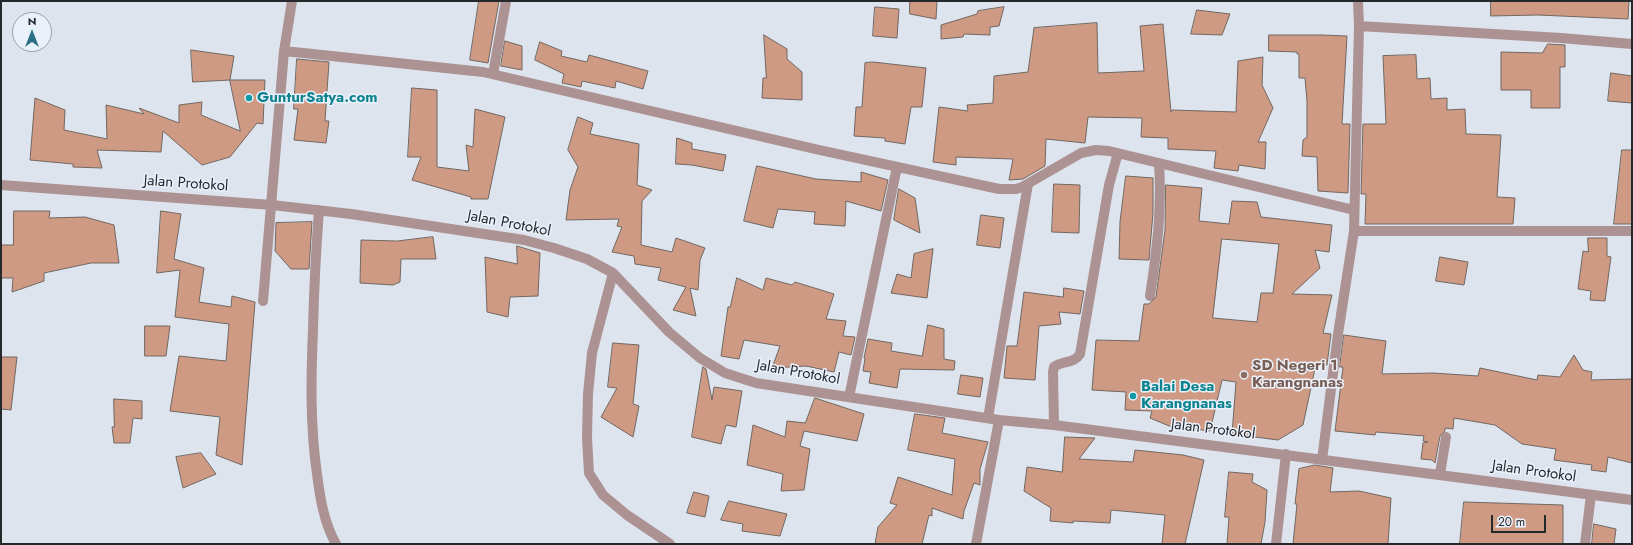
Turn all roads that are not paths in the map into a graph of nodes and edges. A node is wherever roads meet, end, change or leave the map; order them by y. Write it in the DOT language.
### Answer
graph roads {
  1 [pos="292,1"];
  2 [pos="506,1"];
  3 [pos="1358,1"];
  4 [pos="1359,26"];
  5 [pos="1632,44"];
  6 [pos="284,51"];
  7 [pos="493,74"];
  8 [pos="1118,153"];
  9 [pos="1159,163"];
  10 [pos="897,167"];
  11 [pos="1,184"];
  12 [pos="1028,184"];
  13 [pos="272,205"];
  14 [pos="319,210"];
  15 [pos="1354,210"];
  16 [pos="1354,231"];
  17 [pos="1632,231"];
  18 [pos="613,273"];
  19 [pos="1150,296"];
  20 [pos="263,301"];
  21 [pos="850,397"];
  22 [pos="988,418"];
  23 [pos="999,420"];
  24 [pos="1054,425"];
  25 [pos="1446,437"];
  26 [pos="1286,454"];
  27 [pos="1322,460"];
  28 [pos="1440,474"];
  29 [pos="1591,495"];
  30 [pos="1632,500"];
  31 [pos="336,544"];
  32 [pos="670,544"];
  33 [pos="976,544"];
  34 [pos="1276,544"];
  35 [pos="1585,544"];
  1 -- 6 [label="street"];
  2 -- 7 [label="street"];
  3 -- 4 [label="street"];
  4 -- 5 [label="street"];
  4 -- 15 [label="street"];
  6 -- 7 [label="street"];
  6 -- 13 [label="street"];
  7 -- 10 [label="street"];
  8 -- 9 [label="street"];
  8 -- 12 [label="street"];
  8 -- 24 [label="street"];
  9 -- 15 [label="street"];
  9 -- 19 [label="street"];
  10 -- 12 [label="street"];
  10 -- 21 [label="street"];
  11 -- 13 [label="street, Jalan Protokol"];
  12 -- 22 [label="street"];
  13 -- 14 [label="street, Jalan Protokol"];
  13 -- 20 [label="street"];
  14 -- 18 [label="street, Jalan Protokol"];
  14 -- 31 [label="street"];
  15 -- 16 [label="street"];
  16 -- 17 [label="street"];
  16 -- 27 [label="street"];
  18 -- 21 [label="street, Jalan Protokol"];
  18 -- 32 [label="street"];
  21 -- 22 [label="street, Jalan Protokol"];
  22 -- 23 [label="street, Jalan Protokol"];
  23 -- 24 [label="street, Jalan Protokol"];
  23 -- 33 [label="street"];
  24 -- 26 [label="street, Jalan Protokol"];
  25 -- 28 [label="street"];
  26 -- 27 [label="street, Jalan Protokol"];
  26 -- 34 [label="street"];
  27 -- 28 [label="street, Jalan Protokol"];
  28 -- 29 [label="street, Jalan Protokol"];
  29 -- 30 [label="street, Jalan Protokol"];
  29 -- 35 [label="street"];
}
